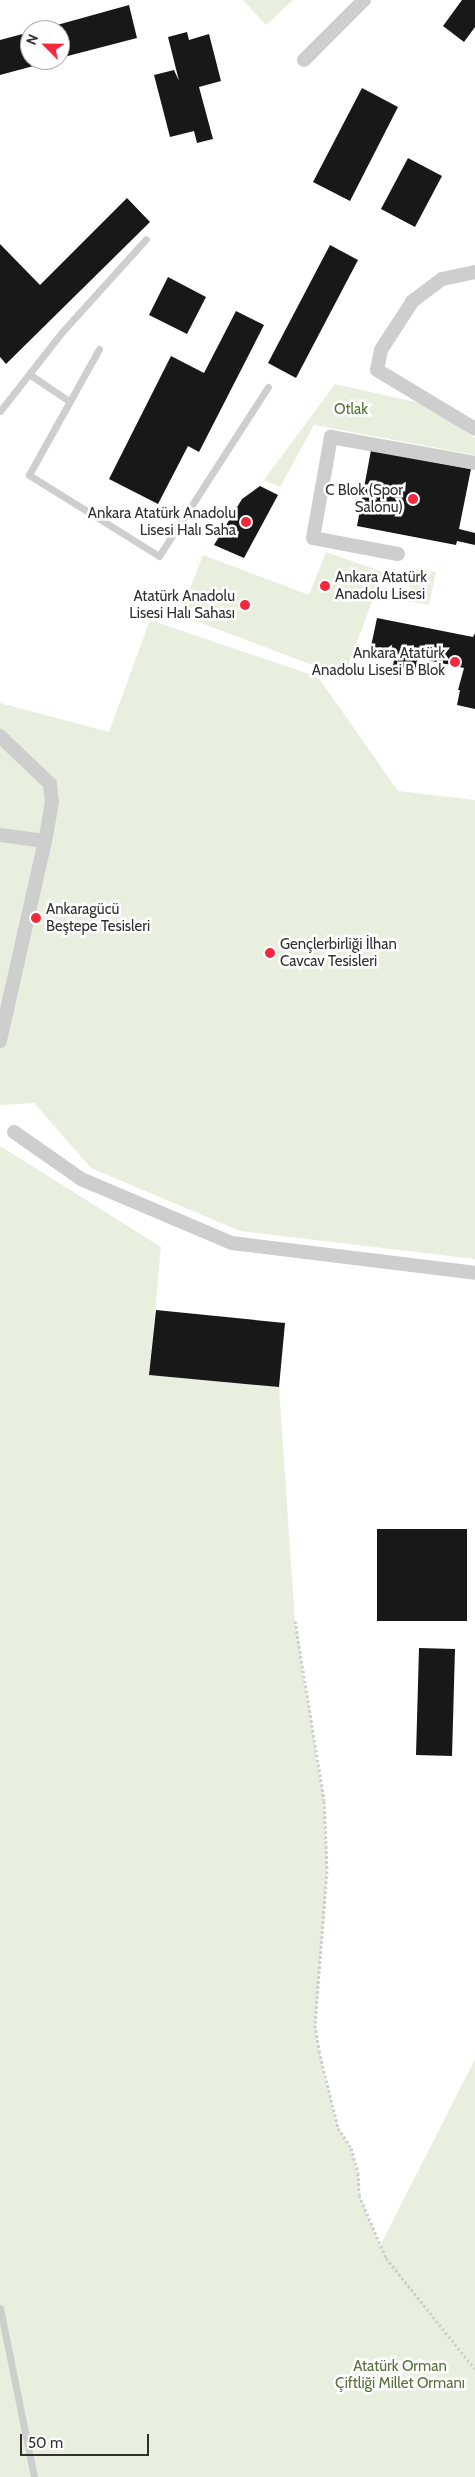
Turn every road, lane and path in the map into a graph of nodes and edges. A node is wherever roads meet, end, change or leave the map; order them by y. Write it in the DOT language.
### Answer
graph roads {
  1 [pos="364,0"];
  2 [pos="304,60"];
  3 [pos="146,239"];
  4 [pos="475,272"];
  5 [pos="99,349"];
  6 [pos="29,374"];
  7 [pos="268,387"];
  8 [pos="69,401"];
  9 [pos="0,411"];
  10 [pos="475,429"];
  11 [pos="475,463"];
  12 [pos="398,554"];
  13 [pos="0,736"];
  14 [pos="0,835"];
  15 [pos="45,841"];
  16 [pos="0,1041"];
  17 [pos="14,1132"];
  18 [pos="475,1273"];
  19 [pos="295,1621"];
  20 [pos="0,2308"];
  21 [pos="475,2369"];
  22 [pos="34,2477"];
  1 -- 2 [label="street"];
  3 -- 6 [label="lane"];
  4 -- 10 [label="street"];
  5 -- 8 [label="lane"];
  6 -- 8 [label="lane"];
  6 -- 9 [label="lane"];
  7 -- 8 [label="lane"];
  11 -- 12 [label="street"];
  13 -- 15 [label="street"];
  14 -- 15 [label="street"];
  15 -- 16 [label="street"];
  17 -- 18 [label="street"];
  19 -- 21 [label="path"];
  20 -- 22 [label="lane"];
}
